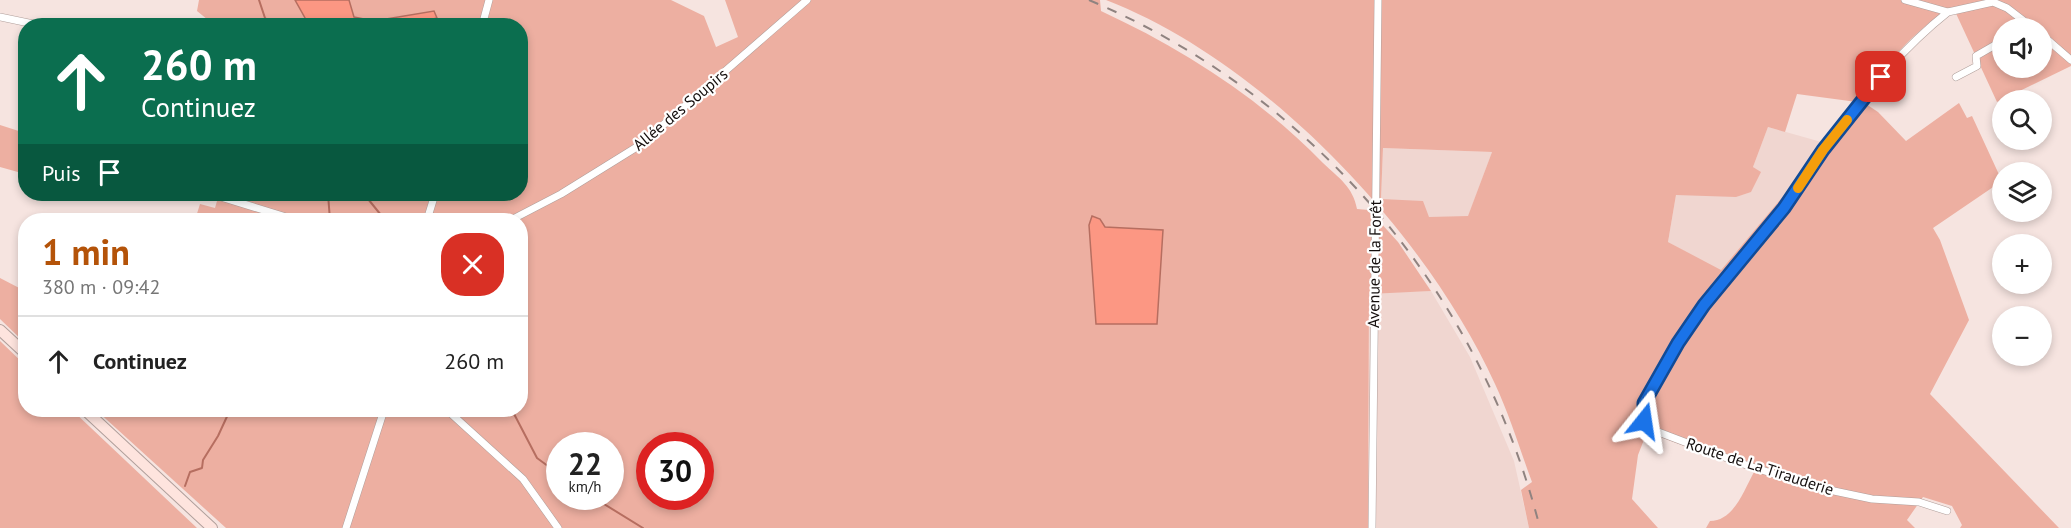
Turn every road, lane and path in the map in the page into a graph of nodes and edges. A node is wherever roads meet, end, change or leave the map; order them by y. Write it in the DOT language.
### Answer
graph roads {
  1 [pos="489,0"];
  2 [pos="807,0"];
  3 [pos="1378,0"];
  4 [pos="1905,0"];
  5 [pos="1948,12"];
  6 [pos="0,17"];
  7 [pos="484,18"];
  8 [pos="2018,18"];
  9 [pos="18,21"];
  10 [pos="2052,44"];
  11 [pos="1992,47"];
  12 [pos="2071,60"];
  13 [pos="1956,77"];
  14 [pos="234,201"];
  15 [pos="273,213"];
  16 [pos="524,213"];
  17 [pos="0,330"];
  18 [pos="18,347"];
  19 [pos="93,417"];
  20 [pos="382,417"];
  21 [pos="455,417"];
  22 [pos="1947,511"];
  23 [pos="212,528"];
  24 [pos="346,528"];
  25 [pos="558,528"];
  26 [pos="1372,528"];
  1 -- 7 [label="street"];
  2 -- 16 [label="street, Allée des Soupirs"];
  3 -- 26 [label="street, Avenue de la Forêt"];
  4 -- 5 [label="street"];
  5 -- 8 [label="street"];
  5 -- 22 [label="street, Route de La Tirauderie"];
  6 -- 9 [label="street"];
  10 -- 12 [label="street"];
  11 -- 13 [label="street"];
  14 -- 15 [label="street"];
  17 -- 18 [label="main road"];
  19 -- 23 [label="main road"];
  20 -- 24 [label="street"];
  21 -- 25 [label="street"];
}
